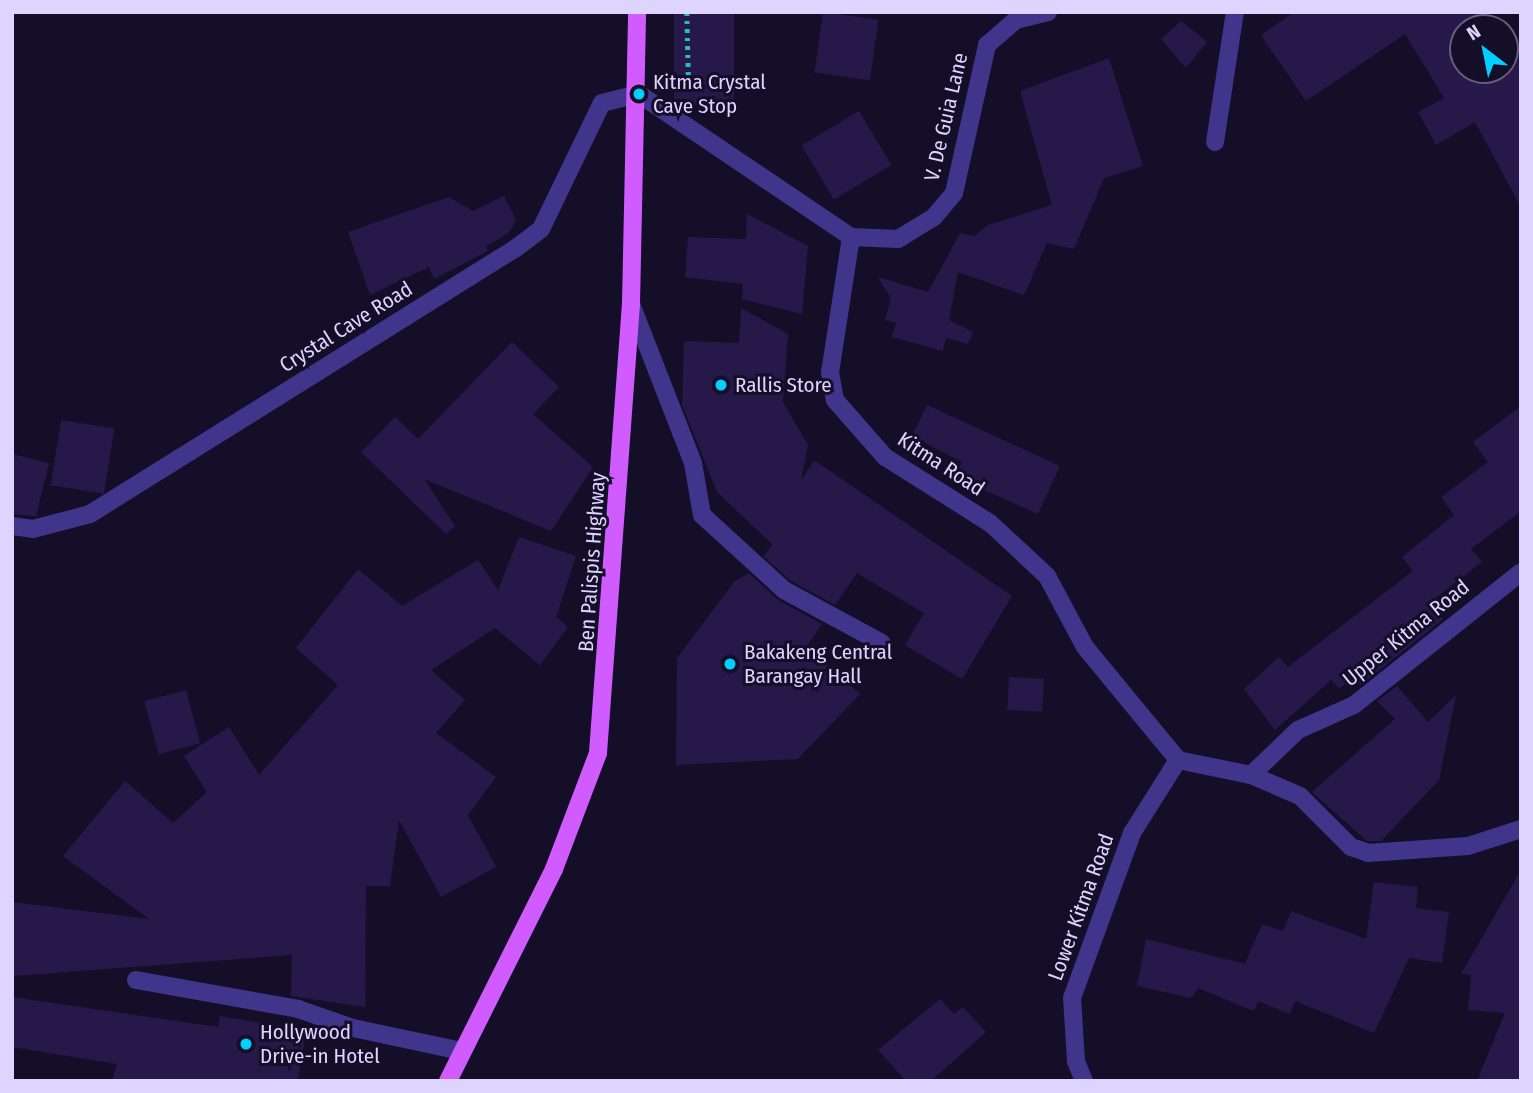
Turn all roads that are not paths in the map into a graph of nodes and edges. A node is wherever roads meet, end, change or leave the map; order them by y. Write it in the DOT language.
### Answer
graph roads {
  1 [pos="637,12"];
  2 [pos="1048,12"];
  3 [pos="1235,12"];
  4 [pos="639,94"];
  5 [pos="1215,142"];
  6 [pos="851,237"];
  7 [pos="631,304"];
  8 [pos="12,526"];
  9 [pos="1521,572"];
  10 [pos="882,643"];
  11 [pos="1178,760"];
  12 [pos="1251,775"];
  13 [pos="1521,829"];
  14 [pos="135,980"];
  15 [pos="461,1051"];
  16 [pos="448,1081"];
  17 [pos="1084,1081"];
  1 -- 4 [label="main road, Ben Palispis Highway"];
  2 -- 6 [label="street, V. De Guia Lane"];
  3 -- 5 [label="street"];
  4 -- 6 [label="street"];
  4 -- 7 [label="main road, Ben Palispis Highway"];
  4 -- 8 [label="street, Crystal Cave Road"];
  6 -- 11 [label="street, Kitma Road"];
  7 -- 10 [label="street"];
  7 -- 15 [label="main road, Ben Palispis Highway"];
  9 -- 12 [label="street, Upper Kitma Road"];
  11 -- 12 [label="street"];
  11 -- 17 [label="street, Lower Kitma Road"];
  12 -- 13 [label="street"];
  14 -- 15 [label="street"];
  15 -- 16 [label="main road, Ben Palispis Highway"];
}
